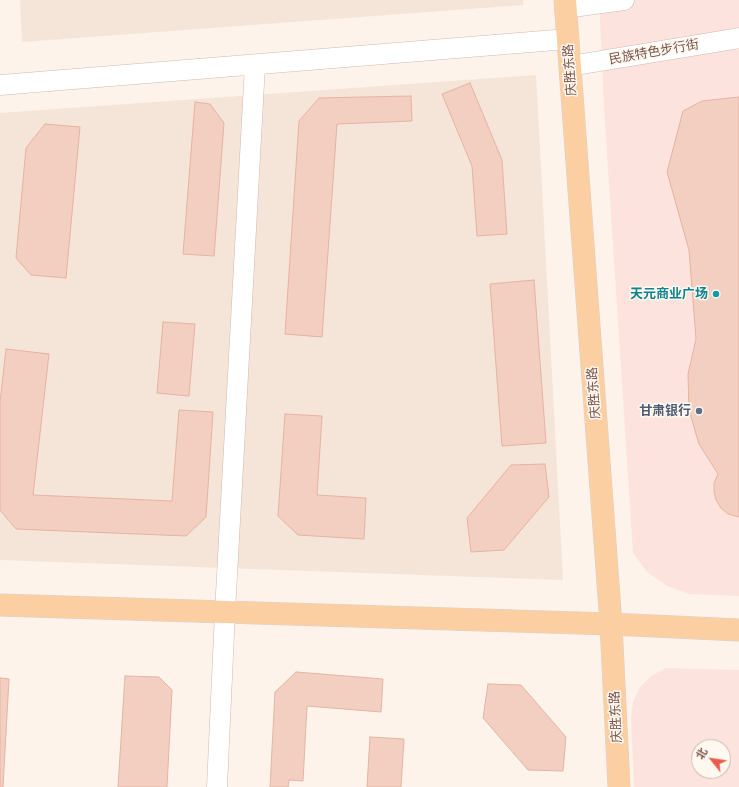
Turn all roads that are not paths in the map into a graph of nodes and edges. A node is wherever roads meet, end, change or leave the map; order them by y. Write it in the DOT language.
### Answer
graph roads {
  1 [pos="624,0"];
  2 [pos="565,4"];
  3 [pos="739,38"];
  4 [pos="568,39"];
  5 [pos="255,64"];
  6 [pos="570,66"];
  7 [pos="0,85"];
  8 [pos="0,605"];
  9 [pos="225,612"];
  10 [pos="611,624"];
  11 [pos="739,630"];
  12 [pos="217,787"];
  13 [pos="619,787"];
  1 -- 2 [label="street"];
  2 -- 4 [label="main road, 庆胜东路"];
  3 -- 6 [label="street, 民族特色步行街"];
  4 -- 5 [label="street"];
  4 -- 6 [label="main road, 庆胜东路"];
  5 -- 7 [label="street"];
  5 -- 9 [label="street"];
  6 -- 10 [label="main road, 庆胜东路"];
  8 -- 9 [label="main road"];
  9 -- 10 [label="main road"];
  9 -- 12 [label="street"];
  10 -- 11 [label="main road"];
  10 -- 13 [label="main road, 庆胜东路"];
}
